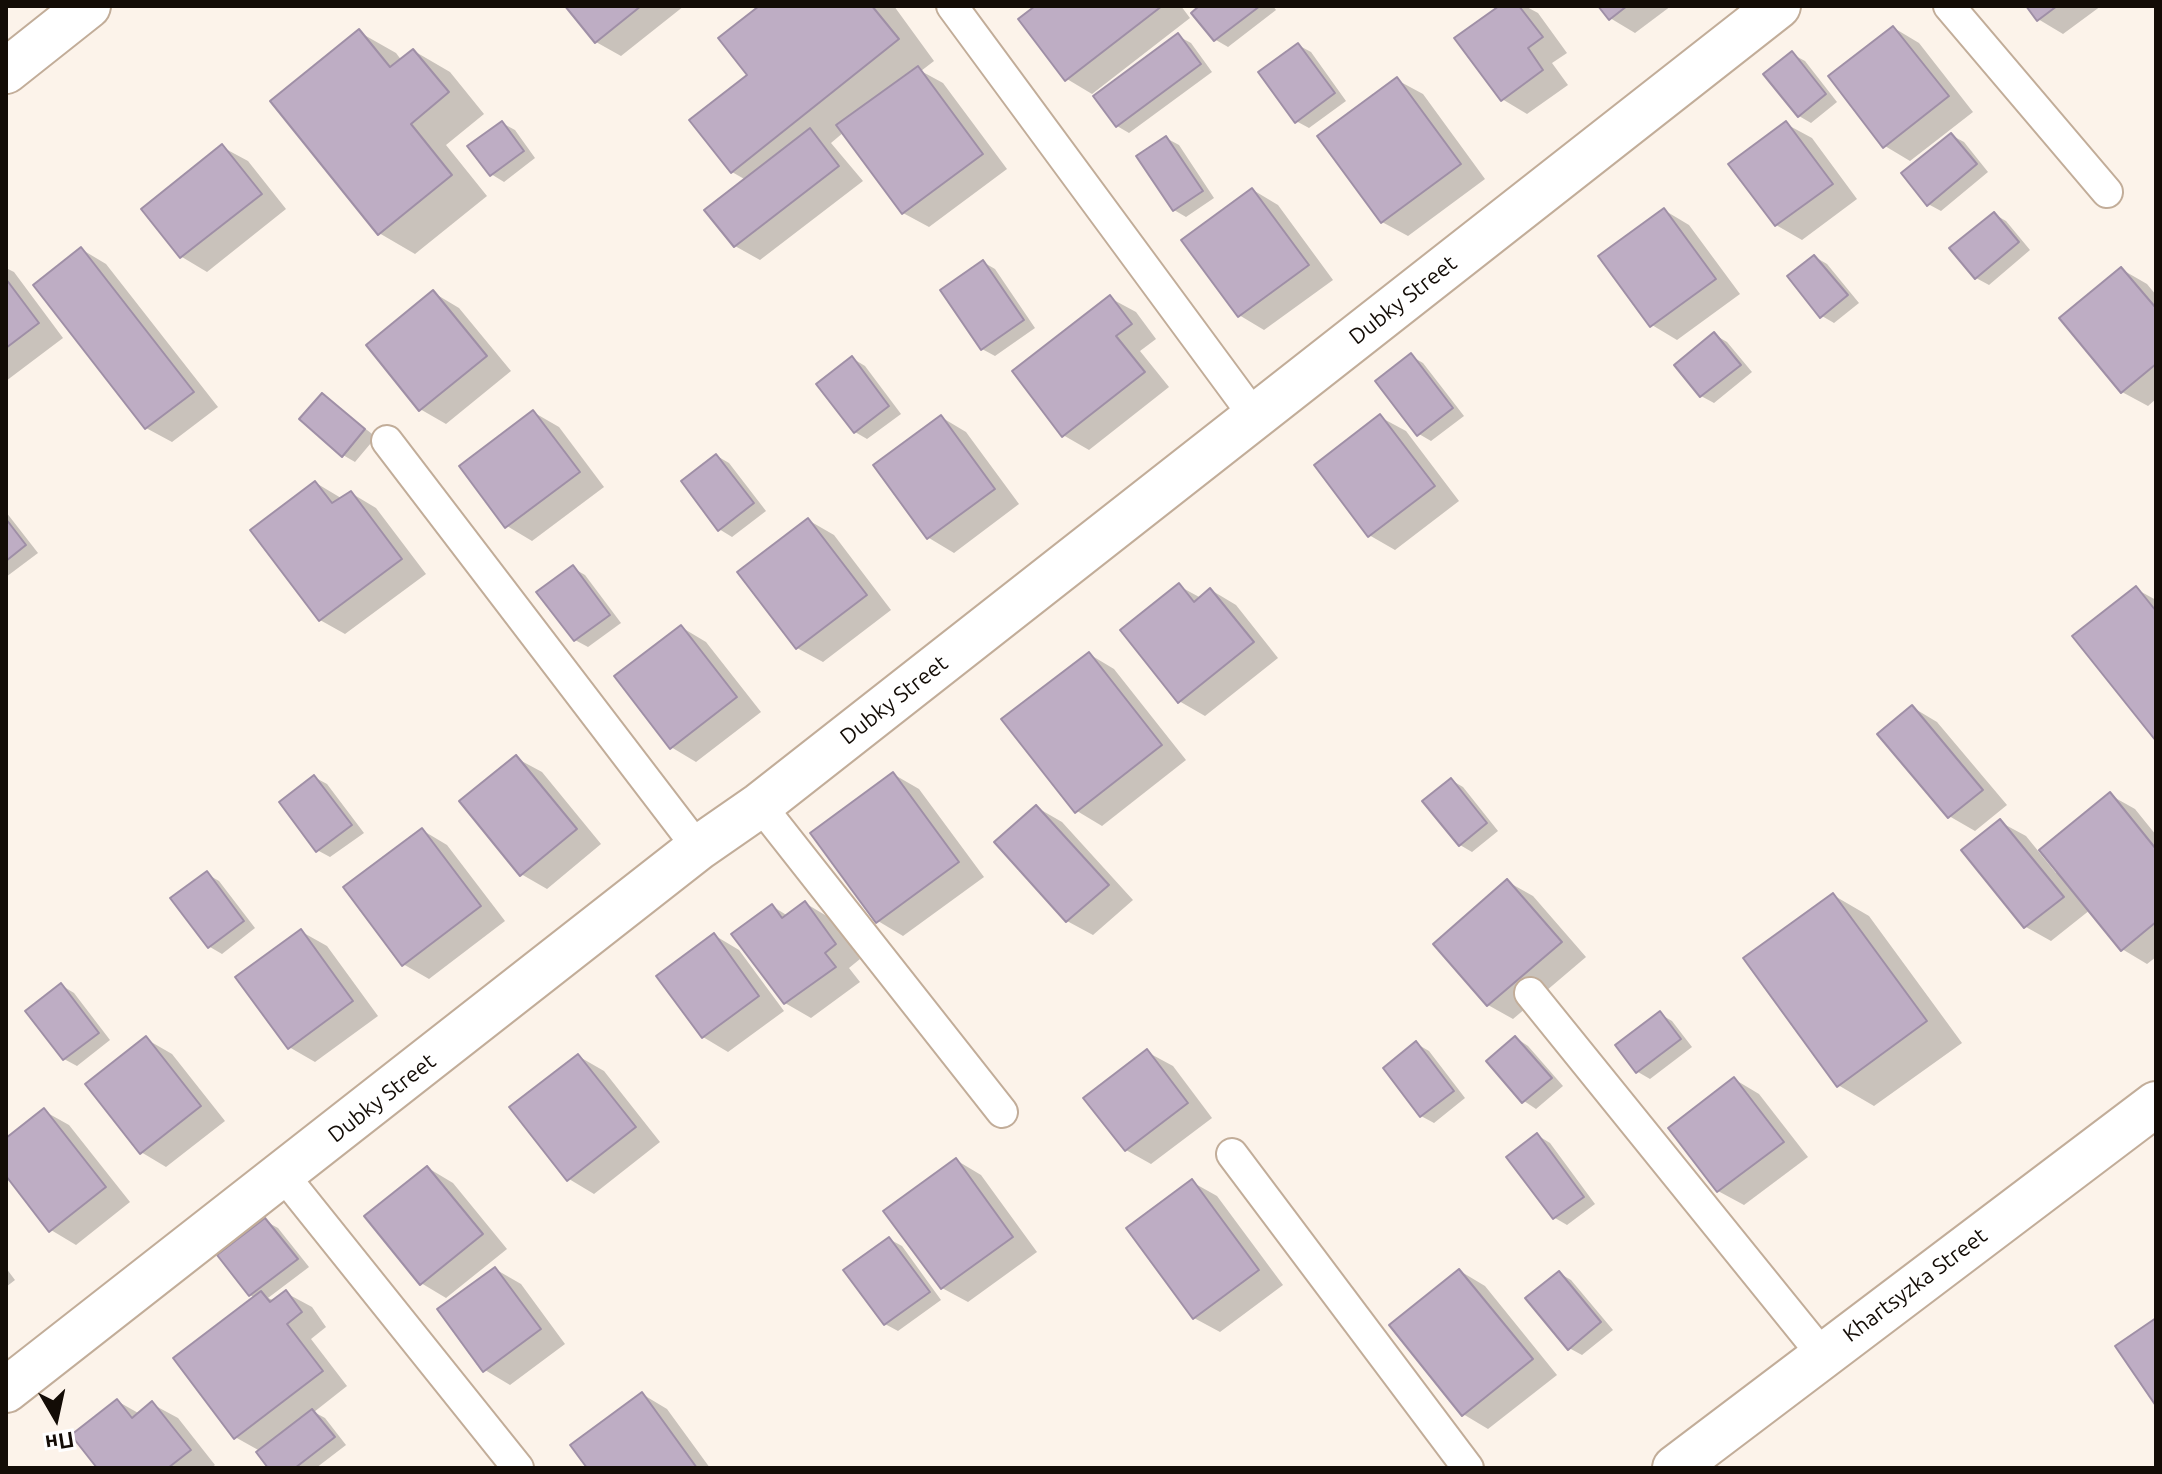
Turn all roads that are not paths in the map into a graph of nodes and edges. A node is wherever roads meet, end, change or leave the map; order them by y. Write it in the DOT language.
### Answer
graph roads {
  1 [pos="88,6"];
  2 [pos="952,6"];
  3 [pos="1778,6"];
  4 [pos="1949,6"];
  5 [pos="6,71"];
  6 [pos="2107,192"];
  7 [pos="1255,417"];
  8 [pos="387,441"];
  9 [pos="760,805"];
  10 [pos="698,848"];
  11 [pos="1530,993"];
  12 [pos="2156,1104"];
  13 [pos="1002,1112"];
  14 [pos="1232,1154"];
  15 [pos="284,1176"];
  16 [pos="1822,1354"];
  17 [pos="6,1390"];
  18 [pos="518,1468"];
  19 [pos="1468,1468"];
  20 [pos="1675,1468"];
  1 -- 5 [label="street"];
  2 -- 7 [label="lane"];
  3 -- 7 [label="street, Dubky Street"];
  4 -- 6 [label="lane"];
  7 -- 9 [label="street, Dubky Street"];
  8 -- 10 [label="lane"];
  9 -- 10 [label="street, Dubky Street"];
  9 -- 13 [label="lane"];
  10 -- 15 [label="street, Dubky Street"];
  11 -- 16 [label="lane"];
  12 -- 16 [label="street, Khartsyzka Street"];
  14 -- 19 [label="lane"];
  15 -- 17 [label="street, Dubky Street"];
  15 -- 18 [label="lane"];
  16 -- 20 [label="street, Khartsyzka Street"];
}
